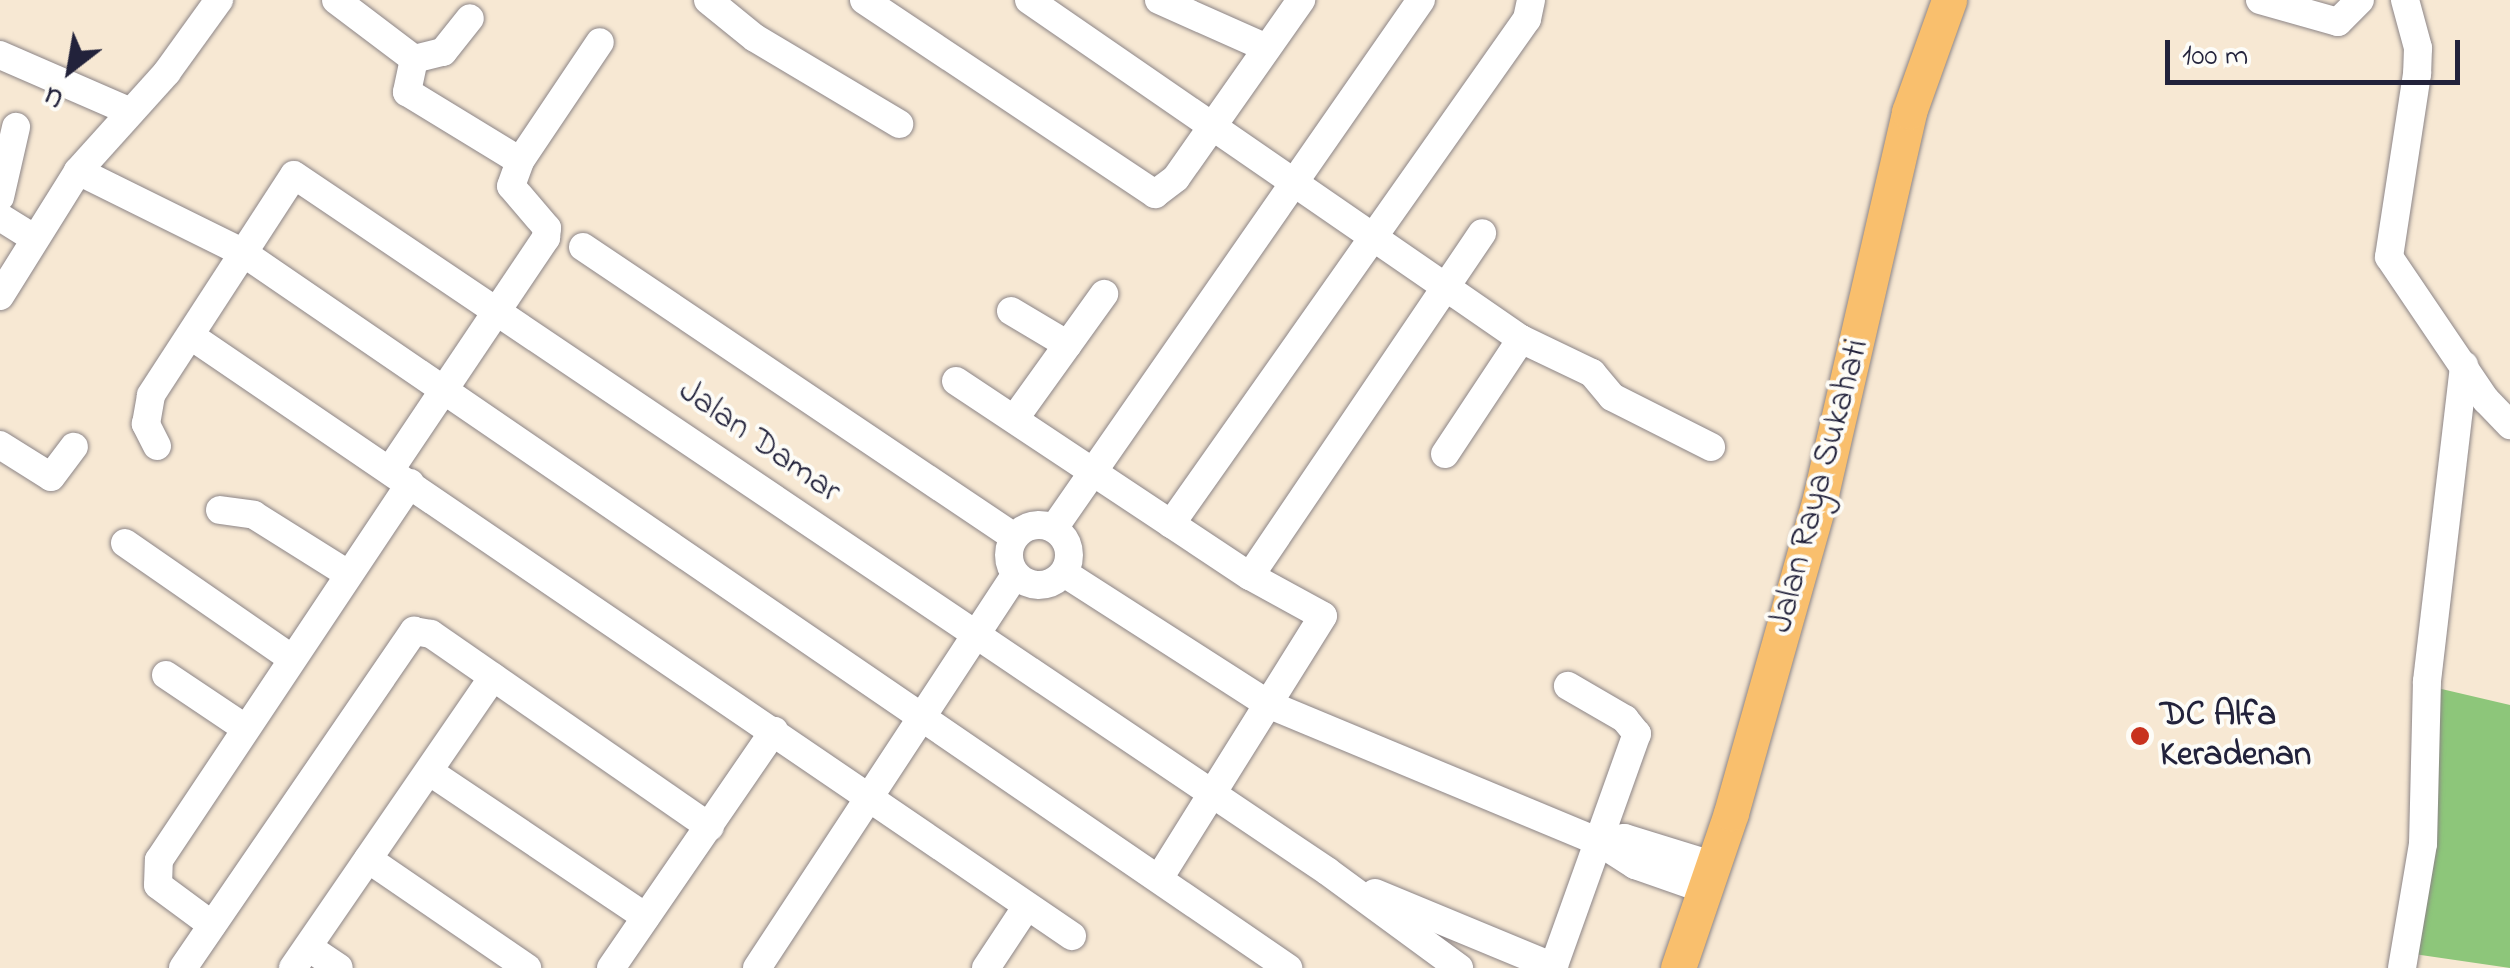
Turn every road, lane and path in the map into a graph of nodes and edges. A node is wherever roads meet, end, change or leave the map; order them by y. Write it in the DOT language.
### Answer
graph roads {
  1 [pos="219,0"];
  2 [pos="336,0"];
  3 [pos="708,0"];
  4 [pos="864,0"];
  5 [pos="1029,0"];
  6 [pos="1159,0"];
  7 [pos="1300,0"];
  8 [pos="1421,0"];
  9 [pos="1531,0"];
  10 [pos="1948,0"];
  11 [pos="2260,0"];
  12 [pos="2360,0"];
  13 [pos="2405,0"];
  14 [pos="470,18"];
  15 [pos="600,42"];
  16 [pos="1268,48"];
  17 [pos="0,54"];
  18 [pos="414,59"];
  19 [pos="130,111"];
  20 [pos="899,124"];
  21 [pos="1214,125"];
  22 [pos="16,127"];
  23 [pos="520,161"];
  24 [pos="78,171"];
  25 [pos="1293,184"];
  26 [pos="0,197"];
  27 [pos="0,217"];
  28 [pos="1482,233"];
  29 [pos="34,238"];
  30 [pos="1374,238"];
  31 [pos="583,248"];
  32 [pos="242,252"];
  33 [pos="1446,290"];
  34 [pos="1104,294"];
  35 [pos="0,296"];
  36 [pos="498,308"];
  37 [pos="1012,311"];
  38 [pos="191,336"];
  39 [pos="1521,339"];
  40 [pos="1068,345"];
  41 [pos="2464,365"];
  42 [pos="956,381"];
  43 [pos="446,388"];
  44 [pos="1016,418"];
  45 [pos="2510,425"];
  46 [pos="0,445"];
  47 [pos="157,446"];
  48 [pos="74,447"];
  49 [pos="1711,447"];
  50 [pos="1445,454"];
  51 [pos="1094,473"];
  52 [pos="400,477"];
  53 [pos="220,510"];
  54 [pos="1171,524"];
  55 [pos="1054,528"];
  56 [pos="1014,537"];
  57 [pos="125,543"];
  58 [pos="348,574"];
  59 [pos="1064,574"];
  60 [pos="1016,575"];
  61 [pos="1250,576"];
  62 [pos="976,640"];
  63 [pos="292,658"];
  64 [pos="166,675"];
  65 [pos="493,677"];
  66 [pos="1568,686"];
  67 [pos="1270,705"];
  68 [pos="925,718"];
  69 [pos="245,728"];
  70 [pos="774,730"];
  71 [pos="430,772"];
  72 [pos="1214,797"];
  73 [pos="870,799"];
  74 [pos="710,827"];
  75 [pos="1599,842"];
  76 [pos="368,858"];
  77 [pos="1327,871"];
  78 [pos="1159,878"];
  79 [pos="1711,878"];
  80 [pos="1027,906"];
  81 [pos="646,917"];
  82 [pos="212,924"];
  83 [pos="1072,936"];
  84 [pos="301,957"];
  85 [pos="183,968"];
  86 [pos="339,968"];
  87 [pos="527,968"];
  88 [pos="611,968"];
  89 [pos="756,968"];
  90 [pos="986,968"];
  91 [pos="1288,968"];
  92 [pos="1459,968"];
  93 [pos="1554,968"];
  94 [pos="1678,968"];
  95 [pos="2402,968"];
  1 -- 19 [label="street"];
  2 -- 18 [label="street"];
  3 -- 20 [label="street"];
  4 -- 21 [label="street"];
  5 -- 21 [label="street"];
  6 -- 16 [label="street"];
  7 -- 16 [label="street"];
  8 -- 25 [label="street"];
  9 -- 30 [label="street"];
  10 -- 79 [label="main road, Jalan Raya Sukahati"];
  11 -- 12 [label="street"];
  13 -- 41 [label="street"];
  14 -- 18 [label="street"];
  15 -- 23 [label="street"];
  16 -- 21 [label="street"];
  17 -- 19 [label="street"];
  18 -- 23 [label="street"];
  19 -- 24 [label="street"];
  21 -- 25 [label="street"];
  22 -- 26 [label="street"];
  23 -- 36 [label="street"];
  24 -- 29 [label="street"];
  24 -- 32 [label="street"];
  25 -- 30 [label="street"];
  25 -- 51 [label="street"];
  27 -- 29 [label="street"];
  28 -- 33 [label="street"];
  29 -- 35 [label="street"];
  30 -- 33 [label="street"];
  30 -- 54 [label="street"];
  31 -- 56 [label="street"];
  32 -- 36 [label="street, Jalan Damar"];
  32 -- 38 [label="street"];
  32 -- 43 [label="street"];
  33 -- 39 [label="street"];
  33 -- 61 [label="street"];
  34 -- 40 [label="street"];
  36 -- 43 [label="street"];
  36 -- 62 [label="street, Jalan Damar"];
  37 -- 40 [label="street"];
  38 -- 47 [label="street"];
  38 -- 52 [label="street"];
  39 -- 49 [label="street"];
  39 -- 50 [label="street"];
  40 -- 44 [label="street"];
  41 -- 45 [label="street"];
  41 -- 95 [label="street"];
  42 -- 44 [label="street"];
  43 -- 52 [label="street"];
  43 -- 68 [label="street"];
  44 -- 51 [label="street"];
  46 -- 48 [label="street"];
  51 -- 54 [label="street"];
  51 -- 55 [label="street"];
  52 -- 58 [label="street"];
  52 -- 70 [label="street"];
  53 -- 58 [label="street"];
  54 -- 61 [label="street"];
  55 -- 56 [label="street"];
  55 -- 59 [label="street"];
  56 -- 60 [label="street"];
  57 -- 63 [label="street"];
  58 -- 63 [label="street"];
  59 -- 60 [label="street"];
  59 -- 67 [label="street"];
  60 -- 62 [label="street"];
  61 -- 67 [label="street"];
  62 -- 68 [label="street"];
  62 -- 72 [label="street, Jalan Damar"];
  63 -- 69 [label="street"];
  64 -- 69 [label="street"];
  65 -- 71 [label="street"];
  65 -- 74 [label="street"];
  65 -- 82 [label="street"];
  66 -- 75 [label="street"];
  67 -- 72 [label="street"];
  67 -- 75 [label="street"];
  68 -- 73 [label="street"];
  68 -- 78 [label="street"];
  69 -- 82 [label="street"];
  70 -- 73 [label="street"];
  70 -- 74 [label="street"];
  71 -- 76 [label="street"];
  71 -- 81 [label="street"];
  72 -- 77 [label="street, Jalan Damar"];
  72 -- 78 [label="street"];
  73 -- 80 [label="street"];
  73 -- 89 [label="street"];
  74 -- 81 [label="street"];
  75 -- 79 [label="street"];
  75 -- 93 [label="street"];
  76 -- 84 [label="street"];
  76 -- 87 [label="street"];
  77 -- 92 [label="street"];
  77 -- 93 [label="street"];
  78 -- 91 [label="street"];
  79 -- 94 [label="main road, Jalan Raya Sukahati"];
  80 -- 83 [label="street"];
  80 -- 90 [label="street"];
  81 -- 88 [label="street"];
  82 -- 85 [label="street"];
  84 -- 86 [label="street"];
}
